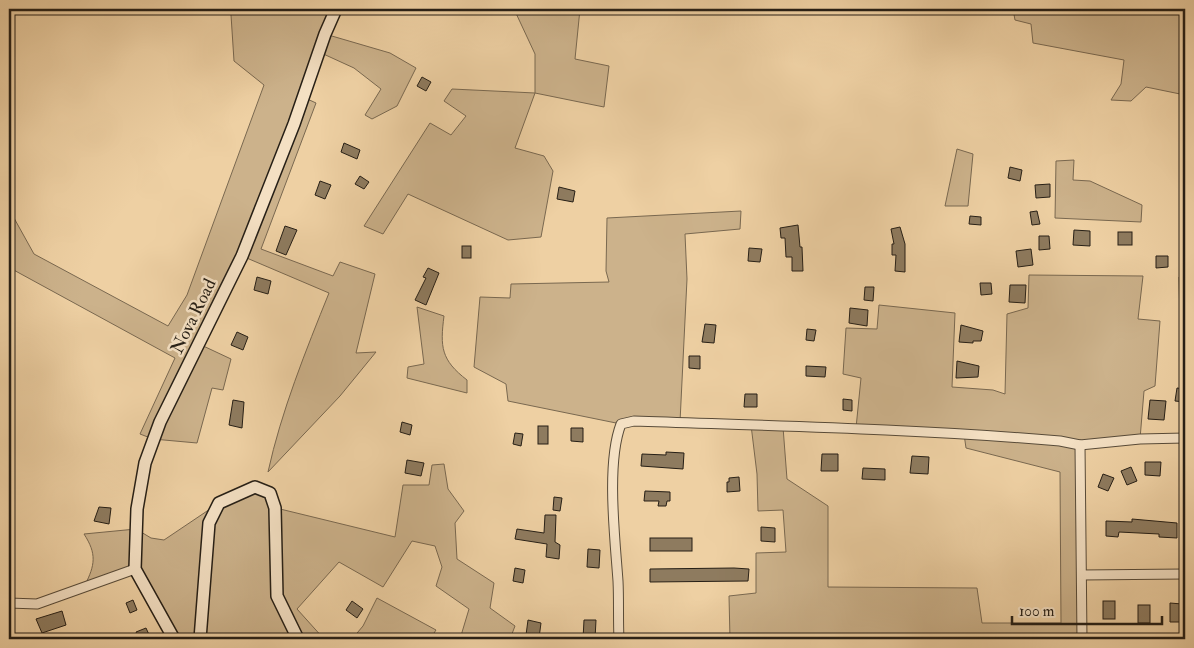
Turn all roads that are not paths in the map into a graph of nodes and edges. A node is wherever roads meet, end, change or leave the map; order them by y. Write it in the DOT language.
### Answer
graph roads {
  1 [pos="336,9"];
  2 [pos="1185,438"];
  3 [pos="1080,445"];
  4 [pos="136,569"];
  5 [pos="1185,574"];
  6 [pos="1082,575"];
  7 [pos="9,603"];
  8 [pos="174,639"];
  9 [pos="200,639"];
  10 [pos="298,639"];
  11 [pos="619,639"];
  12 [pos="1082,639"];
  1 -- 4 [label="street, Nova Road"];
  2 -- 3 [label="street"];
  3 -- 6 [label="street"];
  3 -- 11 [label="street"];
  4 -- 7 [label="street"];
  4 -- 8 [label="street, Nova Road"];
  5 -- 6 [label="street"];
  6 -- 12 [label="street"];
  9 -- 10 [label="street"];
}
